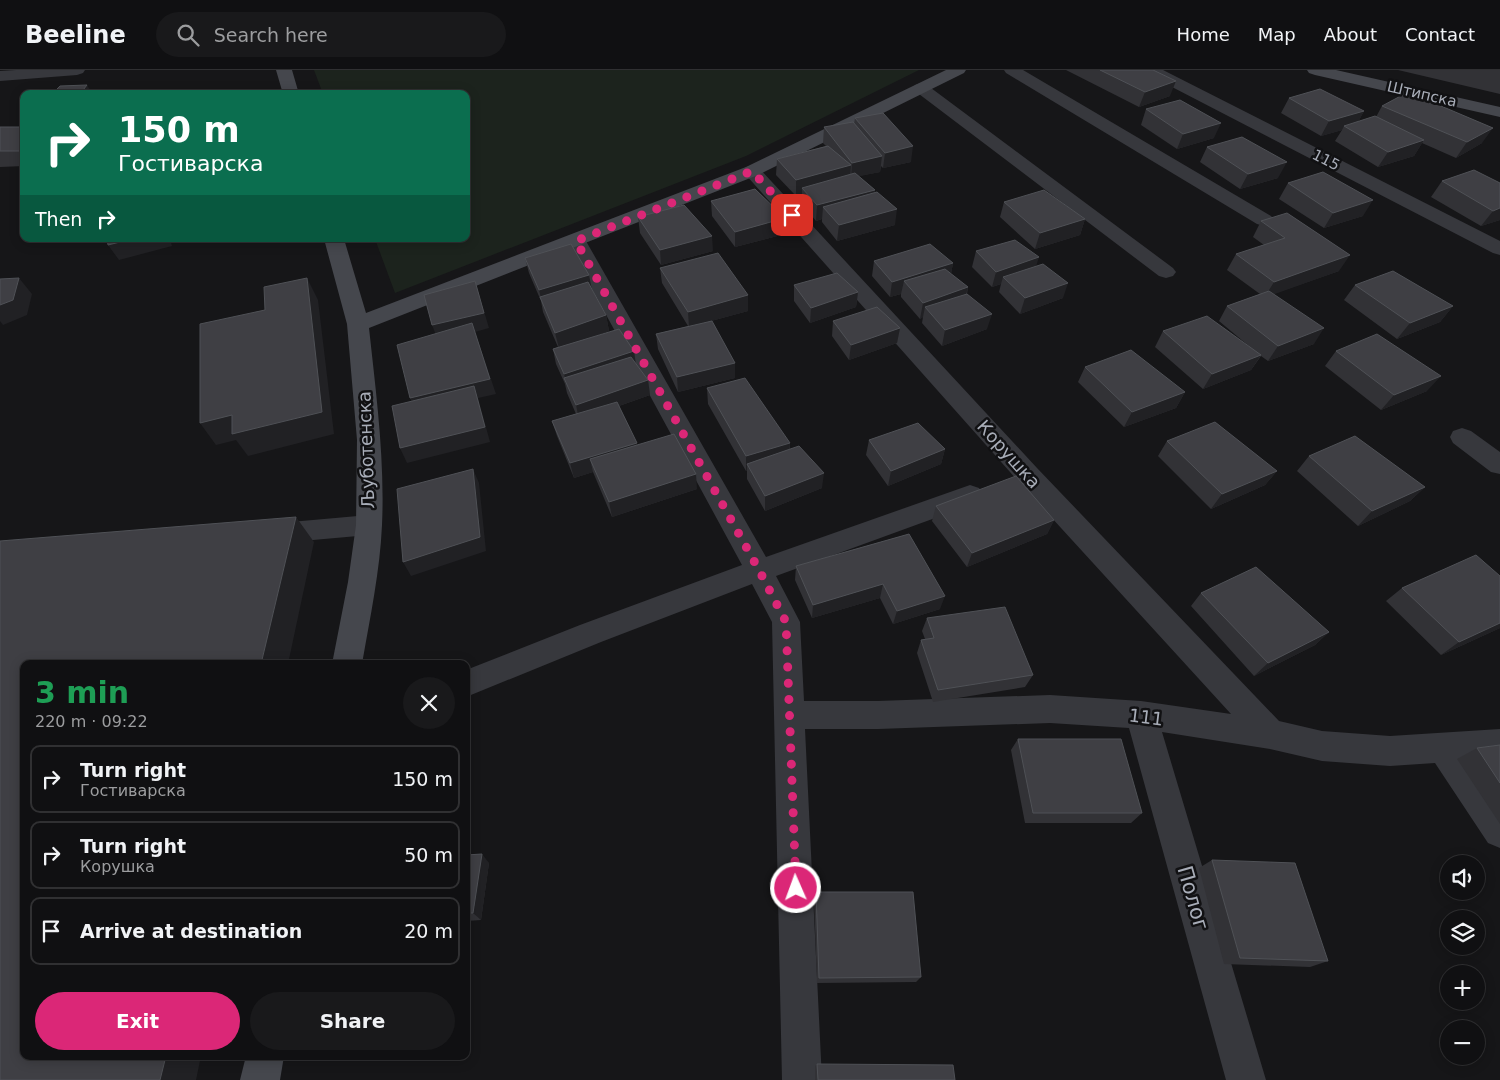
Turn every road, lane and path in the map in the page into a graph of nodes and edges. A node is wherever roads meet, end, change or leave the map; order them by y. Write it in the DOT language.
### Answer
graph roads {
  1 [pos="77,70"];
  2 [pos="284,70"];
  3 [pos="958,70"];
  4 [pos="1012,70"];
  5 [pos="1152,70"];
  6 [pos="1315,70"];
  7 [pos="0,76"];
  8 [pos="922,88"];
  9 [pos="290,90"];
  10 [pos="1500,112"];
  11 [pos="752,171"];
  12 [pos="1264,220"];
  13 [pos="576,241"];
  14 [pos="335,242"];
  15 [pos="1500,249"];
  16 [pos="1166,272"];
  17 [pos="358,324"];
  18 [pos="1462,437"];
  19 [pos="1500,465"];
  20 [pos="1028,474"];
  21 [pos="369,525"];
  22 [pos="242,536"];
  23 [pos="759,570"];
  24 [pos="348,660"];
  25 [pos="470,682"];
  26 [pos="790,715"];
  27 [pos="1141,715"];
  28 [pos="1270,734"];
  29 [pos="1500,744"];
  30 [pos="1443,746"];
  31 [pos="1500,831"];
  32 [pos="264,1060"];
  33 [pos="260,1080"];
  34 [pos="802,1080"];
  35 [pos="1246,1080"];
  1 -- 7 [label="street"];
  2 -- 9 [label="street"];
  3 -- 8 [label="street"];
  4 -- 12 [label="street"];
  5 -- 15 [label="street, 115"];
  6 -- 10 [label="street, Штипска"];
  8 -- 11 [label="street"];
  8 -- 16 [label="street"];
  11 -- 13 [label="street"];
  11 -- 20 [label="street, Корушка"];
  13 -- 17 [label="street"];
  13 -- 23 [label="street"];
  14 -- 17 [label="street, Љуботенска"];
  17 -- 21 [label="street, Љуботенска"];
  18 -- 19 [label="street"];
  20 -- 23 [label="street"];
  20 -- 28 [label="street, Корушка"];
  21 -- 22 [label="street"];
  21 -- 24 [label="street, Љуботенска"];
  23 -- 25 [label="street"];
  23 -- 26 [label="street"];
  26 -- 27 [label="street, 111"];
  26 -- 34 [label="street"];
  27 -- 28 [label="street, 111"];
  27 -- 35 [label="street, Полог"];
  28 -- 30 [label="street, 111"];
  29 -- 30 [label="street, 111"];
  30 -- 31 [label="street"];
  32 -- 33 [label="street"];
}
